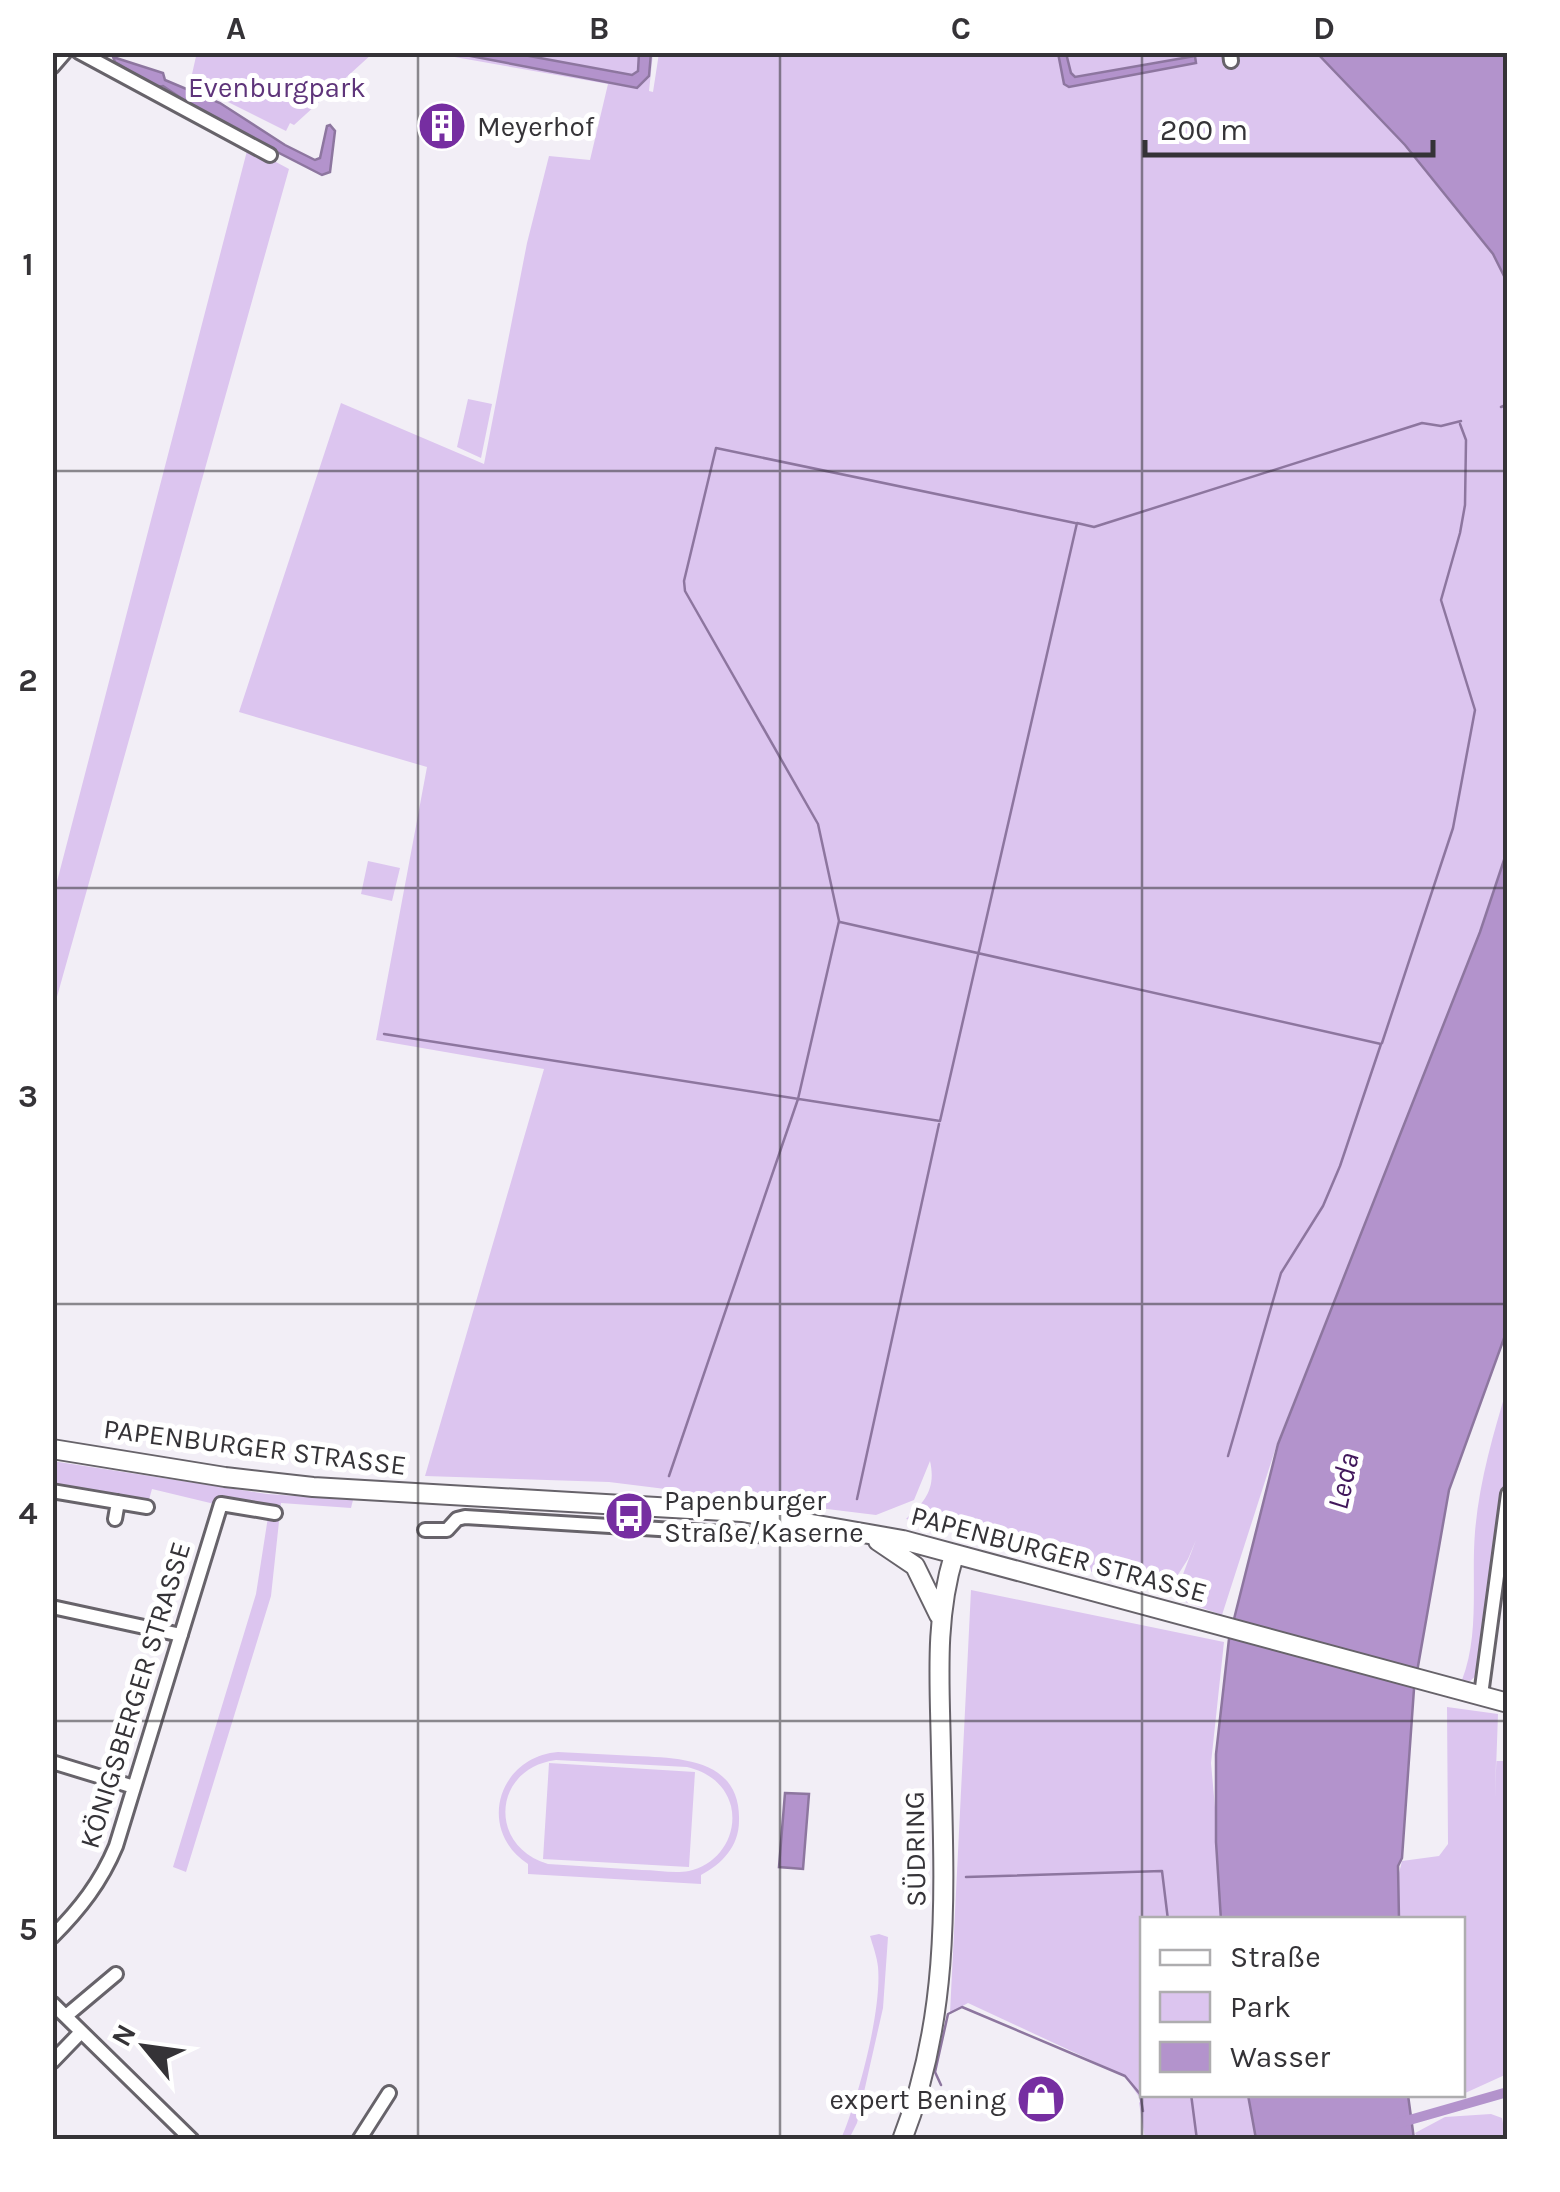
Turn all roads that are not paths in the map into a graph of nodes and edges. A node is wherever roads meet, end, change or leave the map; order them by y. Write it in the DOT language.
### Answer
graph roads {
  1 [pos="79,52"];
  2 [pos="62,53"];
  3 [pos="52,67"];
  4 [pos="270,155"];
  5 [pos="52,1450"];
  6 [pos="52,1491"];
  7 [pos="1508,1494"];
  8 [pos="118,1502"];
  9 [pos="147,1507"];
  10 [pos="275,1513"];
  11 [pos="115,1520"];
  12 [pos="426,1530"];
  13 [pos="862,1532"];
  14 [pos="772,1536"];
  15 [pos="954,1555"];
  16 [pos="52,1607"];
  17 [pos="941,1620"];
  18 [pos="181,1636"];
  19 [pos="1481,1696"];
  20 [pos="1508,1703"];
  21 [pos="52,1762"];
  22 [pos="134,1787"];
  23 [pos="52,1937"];
  24 [pos="116,1974"];
  25 [pos="52,2003"];
  26 [pos="66,2016"];
  27 [pos="81,2032"];
  28 [pos="52,2062"];
  29 [pos="389,2092"];
  30 [pos="192,2140"];
  31 [pos="359,2140"];
  32 [pos="902,2140"];
  1 -- 4 [label="street"];
  2 -- 3 [label="street"];
  5 -- 13 [label="main road, PAPENBURGER STRASSE"];
  6 -- 8 [label="street"];
  7 -- 19 [label="street"];
  8 -- 9 [label="street"];
  8 -- 11 [label="street"];
  10 -- 18 [label="street, KÖNIGSBERGER STRASSE"];
  12 -- 14 [label="street"];
  13 -- 15 [label="main road, PAPENBURGER STRASSE"];
  13 -- 17 [label="main road"];
  15 -- 17 [label="main road, SÜDRING"];
  15 -- 19 [label="main road, PAPENBURGER STRASSE"];
  16 -- 18 [label="street"];
  17 -- 32 [label="main road, SÜDRING"];
  18 -- 22 [label="street, KÖNIGSBERGER STRASSE"];
  19 -- 20 [label="main road, PAPENBURGER STRASSE"];
  21 -- 22 [label="street"];
  22 -- 23 [label="street, KÖNIGSBERGER STRASSE"];
  24 -- 26 [label="street"];
  25 -- 26 [label="street"];
  26 -- 27 [label="street"];
  27 -- 28 [label="street"];
  27 -- 30 [label="street"];
  29 -- 31 [label="street"];
}
